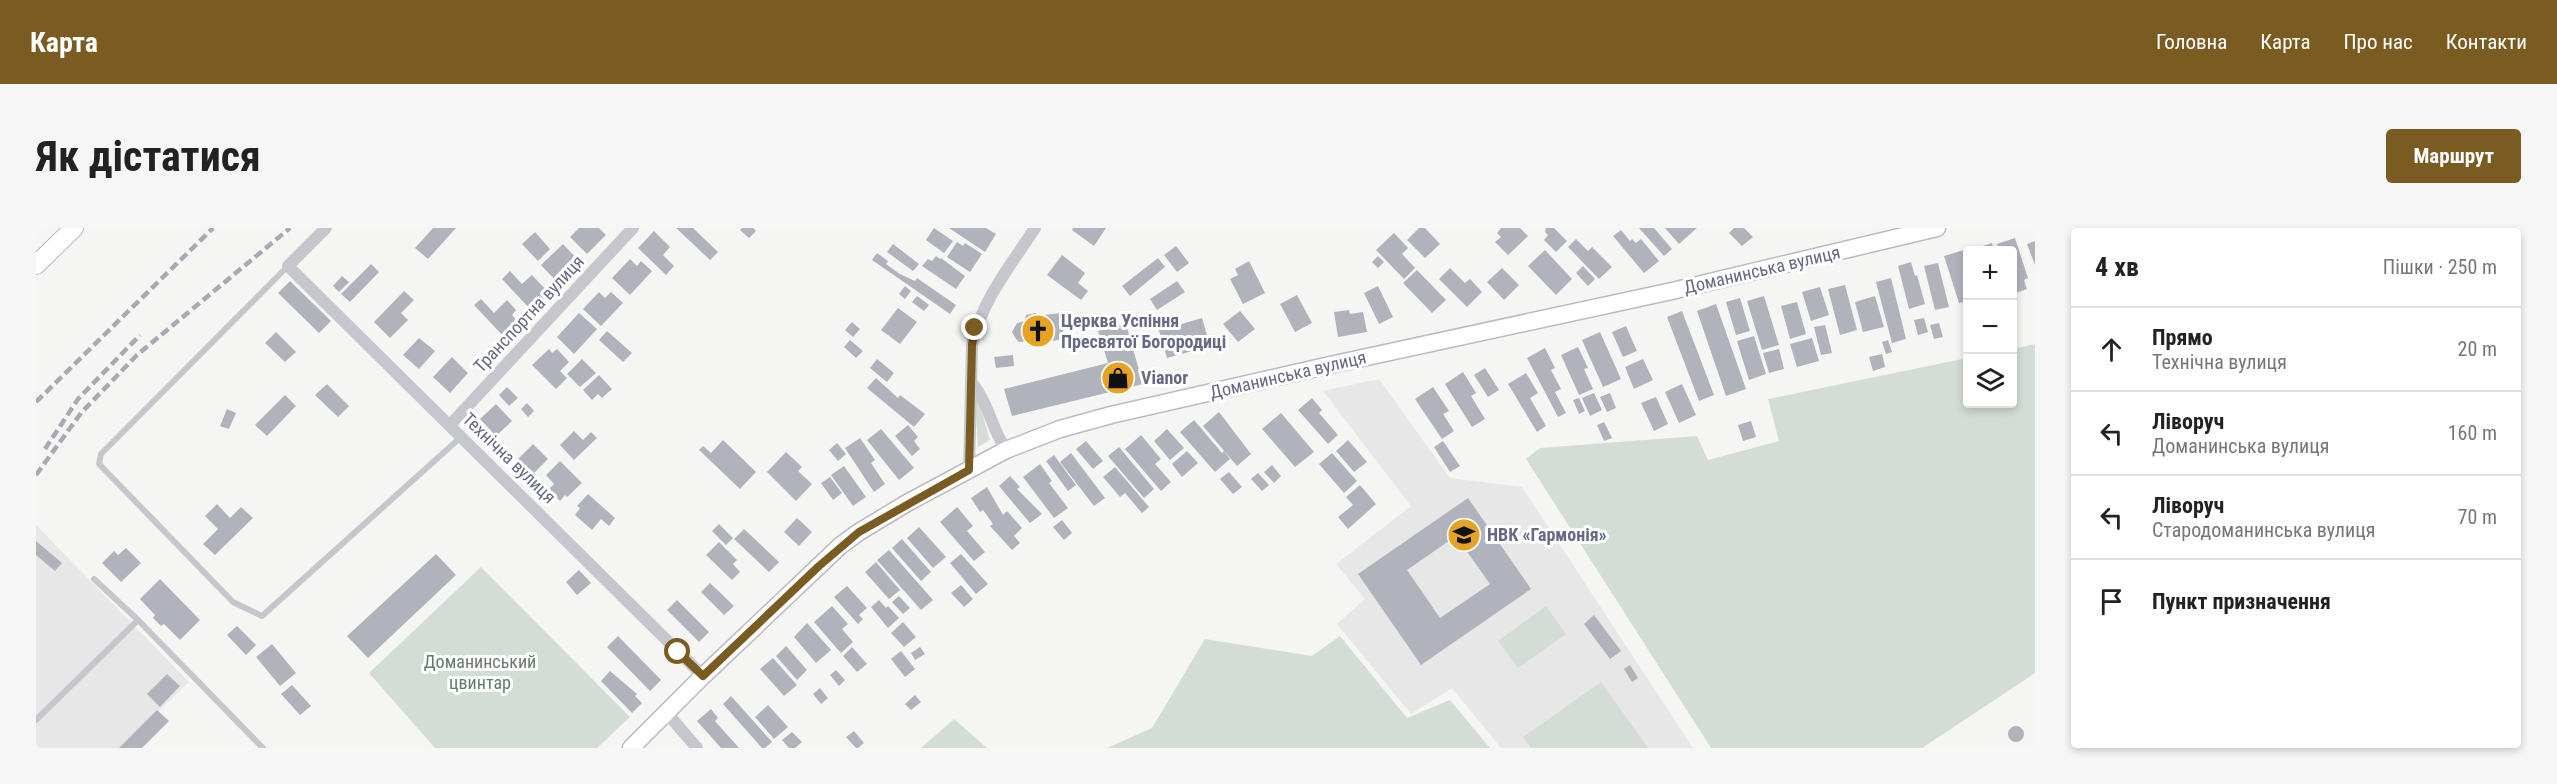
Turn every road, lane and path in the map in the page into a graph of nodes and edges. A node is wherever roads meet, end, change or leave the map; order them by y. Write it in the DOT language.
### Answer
graph roads {
  1 [pos="74,228"];
  2 [pos="326,228"];
  3 [pos="633,228"];
  4 [pos="1035,228"];
  5 [pos="1937,228"];
  6 [pos="36,265"];
  7 [pos="288,266"];
  8 [pos="972,383"];
  9 [pos="450,425"];
  10 [pos="461,436"];
  11 [pos="1006,450"];
  12 [pos="969,470"];
  13 [pos="94,579"];
  14 [pos="138,620"];
  15 [pos="703,676"];
  16 [pos="667,713"];
  17 [pos="36,720"];
  18 [pos="263,748"];
  19 [pos="631,748"];
  20 [pos="697,748"];
  1 -- 6 [label="main road"];
  2 -- 7 [label="street"];
  3 -- 9 [label="street, Транспортна вулиця"];
  4 -- 8 [label="street"];
  5 -- 11 [label="main road, Доманинська вулиця"];
  7 -- 9 [label="street, Технічна вулиця"];
  7 -- 10 [label="lane"];
  8 -- 11 [label="street"];
  8 -- 12 [label="street"];
  9 -- 10 [label="street, Технічна вулиця"];
  10 -- 15 [label="street, Технічна вулиця"];
  11 -- 12 [label="main road, Доманинська вулиця"];
  12 -- 15 [label="main road, Доманинська вулиця"];
  13 -- 14 [label="lane"];
  14 -- 17 [label="lane"];
  14 -- 18 [label="lane"];
  15 -- 16 [label="main road, Доманинська вулиця"];
  16 -- 19 [label="main road, Доманинська вулиця"];
  16 -- 20 [label="street"];
}
